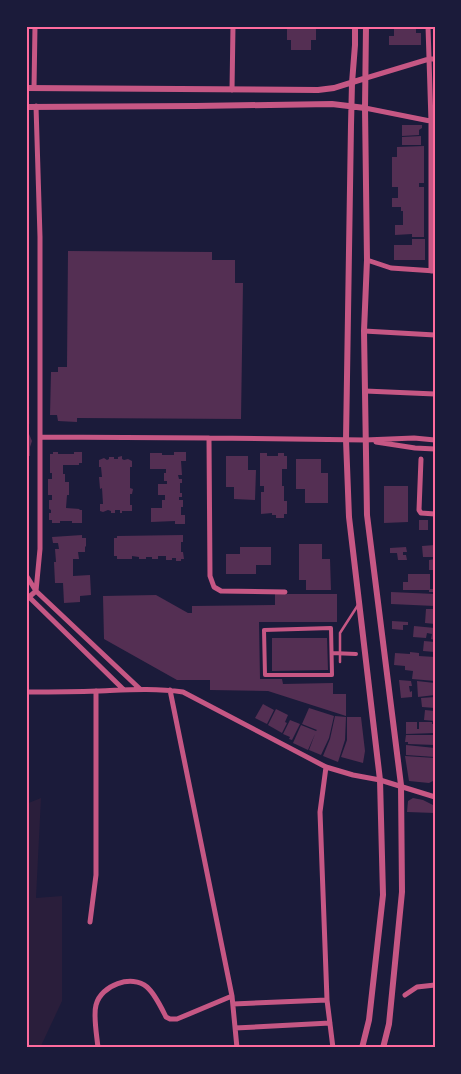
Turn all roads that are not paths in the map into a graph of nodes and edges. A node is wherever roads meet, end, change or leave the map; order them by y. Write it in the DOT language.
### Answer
graph roads {
  1 [pos="35,26"];
  2 [pos="233,26"];
  3 [pos="355,26"];
  4 [pos="366,26"];
  5 [pos="428,26"];
  6 [pos="432,59"];
  7 [pos="366,78"];
  8 [pos="352,83"];
  9 [pos="26,88"];
  10 [pos="34,88"];
  11 [pos="232,90"];
  12 [pos="36,106"];
  13 [pos="351,106"];
  14 [pos="26,107"];
  15 [pos="365,108"];
  16 [pos="433,122"];
  17 [pos="432,186"];
  18 [pos="432,235"];
  19 [pos="367,260"];
  20 [pos="433,271"];
  21 [pos="364,331"];
  22 [pos="435,335"];
  23 [pos="365,391"];
  24 [pos="435,394"];
  25 [pos="41,437"];
  26 [pos="209,438"];
  27 [pos="346,440"];
  28 [pos="365,440"];
  29 [pos="435,440"];
  30 [pos="435,449"];
  31 [pos="421,459"];
  32 [pos="435,514"];
  33 [pos="26,575"];
  34 [pos="36,590"];
  35 [pos="285,592"];
  36 [pos="27,596"];
  37 [pos="359,604"];
  38 [pos="332,653"];
  39 [pos="356,654"];
  40 [pos="340,662"];
  41 [pos="123,689"];
  42 [pos="140,689"];
  43 [pos="170,690"];
  44 [pos="96,691"];
  45 [pos="26,692"];
  46 [pos="326,767"];
  47 [pos="380,780"];
  48 [pos="401,785"];
  49 [pos="435,797"];
  50 [pos="90,922"];
  51 [pos="435,985"];
  52 [pos="405,995"];
  53 [pos="232,996"];
  54 [pos="327,1000"];
  55 [pos="233,1004"];
  56 [pos="330,1023"];
  57 [pos="235,1028"];
  58 [pos="98,1048"];
  59 [pos="237,1048"];
  60 [pos="333,1048"];
  61 [pos="362,1048"];
  62 [pos="383,1048"];
  1 -- 10 [label="street"];
  2 -- 11 [label="street"];
  3 -- 8 [label="street"];
  4 -- 7 [label="street"];
  5 -- 6 [label="street"];
  6 -- 7 [label="street"];
  6 -- 16 [label="street"];
  7 -- 8 [label="street"];
  7 -- 15 [label="street"];
  8 -- 11 [label="street"];
  8 -- 13 [label="street"];
  9 -- 10 [label="street"];
  10 -- 11 [label="street"];
  12 -- 13 [label="street"];
  12 -- 14 [label="street"];
  12 -- 25 [label="street"];
  13 -- 15 [label="street"];
  13 -- 27 [label="street"];
  15 -- 16 [label="street"];
  15 -- 19 [label="street"];
  16 -- 17 [label="street"];
  17 -- 18 [label="street"];
  18 -- 20 [label="street"];
  19 -- 20 [label="street"];
  19 -- 21 [label="street"];
  21 -- 22 [label="street"];
  21 -- 23 [label="street"];
  23 -- 24 [label="street"];
  23 -- 28 [label="street"];
  25 -- 26 [label="street"];
  25 -- 34 [label="street"];
  26 -- 27 [label="street"];
  26 -- 35 [label="street"];
  27 -- 28 [label="street"];
  27 -- 37 [label="street"];
  28 -- 29 [label="street"];
  28 -- 30 [label="street"];
  28 -- 48 [label="street"];
  31 -- 32 [label="street"];
  33 -- 34 [label="street"];
  34 -- 36 [label="street"];
  34 -- 42 [label="street"];
  36 -- 41 [label="street"];
  37 -- 40 [label="lane"];
  37 -- 47 [label="street"];
  38 -- 38 [label="street"];
  38 -- 39 [label="street"];
  41 -- 42 [label="street"];
  41 -- 44 [label="street"];
  42 -- 43 [label="street"];
  43 -- 46 [label="street"];
  43 -- 53 [label="street"];
  44 -- 45 [label="street"];
  44 -- 50 [label="street"];
  46 -- 47 [label="street"];
  46 -- 54 [label="street"];
  47 -- 48 [label="street"];
  47 -- 61 [label="street"];
  48 -- 49 [label="street"];
  48 -- 62 [label="street"];
  51 -- 52 [label="street"];
  53 -- 55 [label="street"];
  53 -- 58 [label="street"];
  54 -- 55 [label="street"];
  54 -- 56 [label="street"];
  55 -- 57 [label="street"];
  56 -- 57 [label="street"];
  56 -- 60 [label="street"];
  57 -- 59 [label="street"];
}
